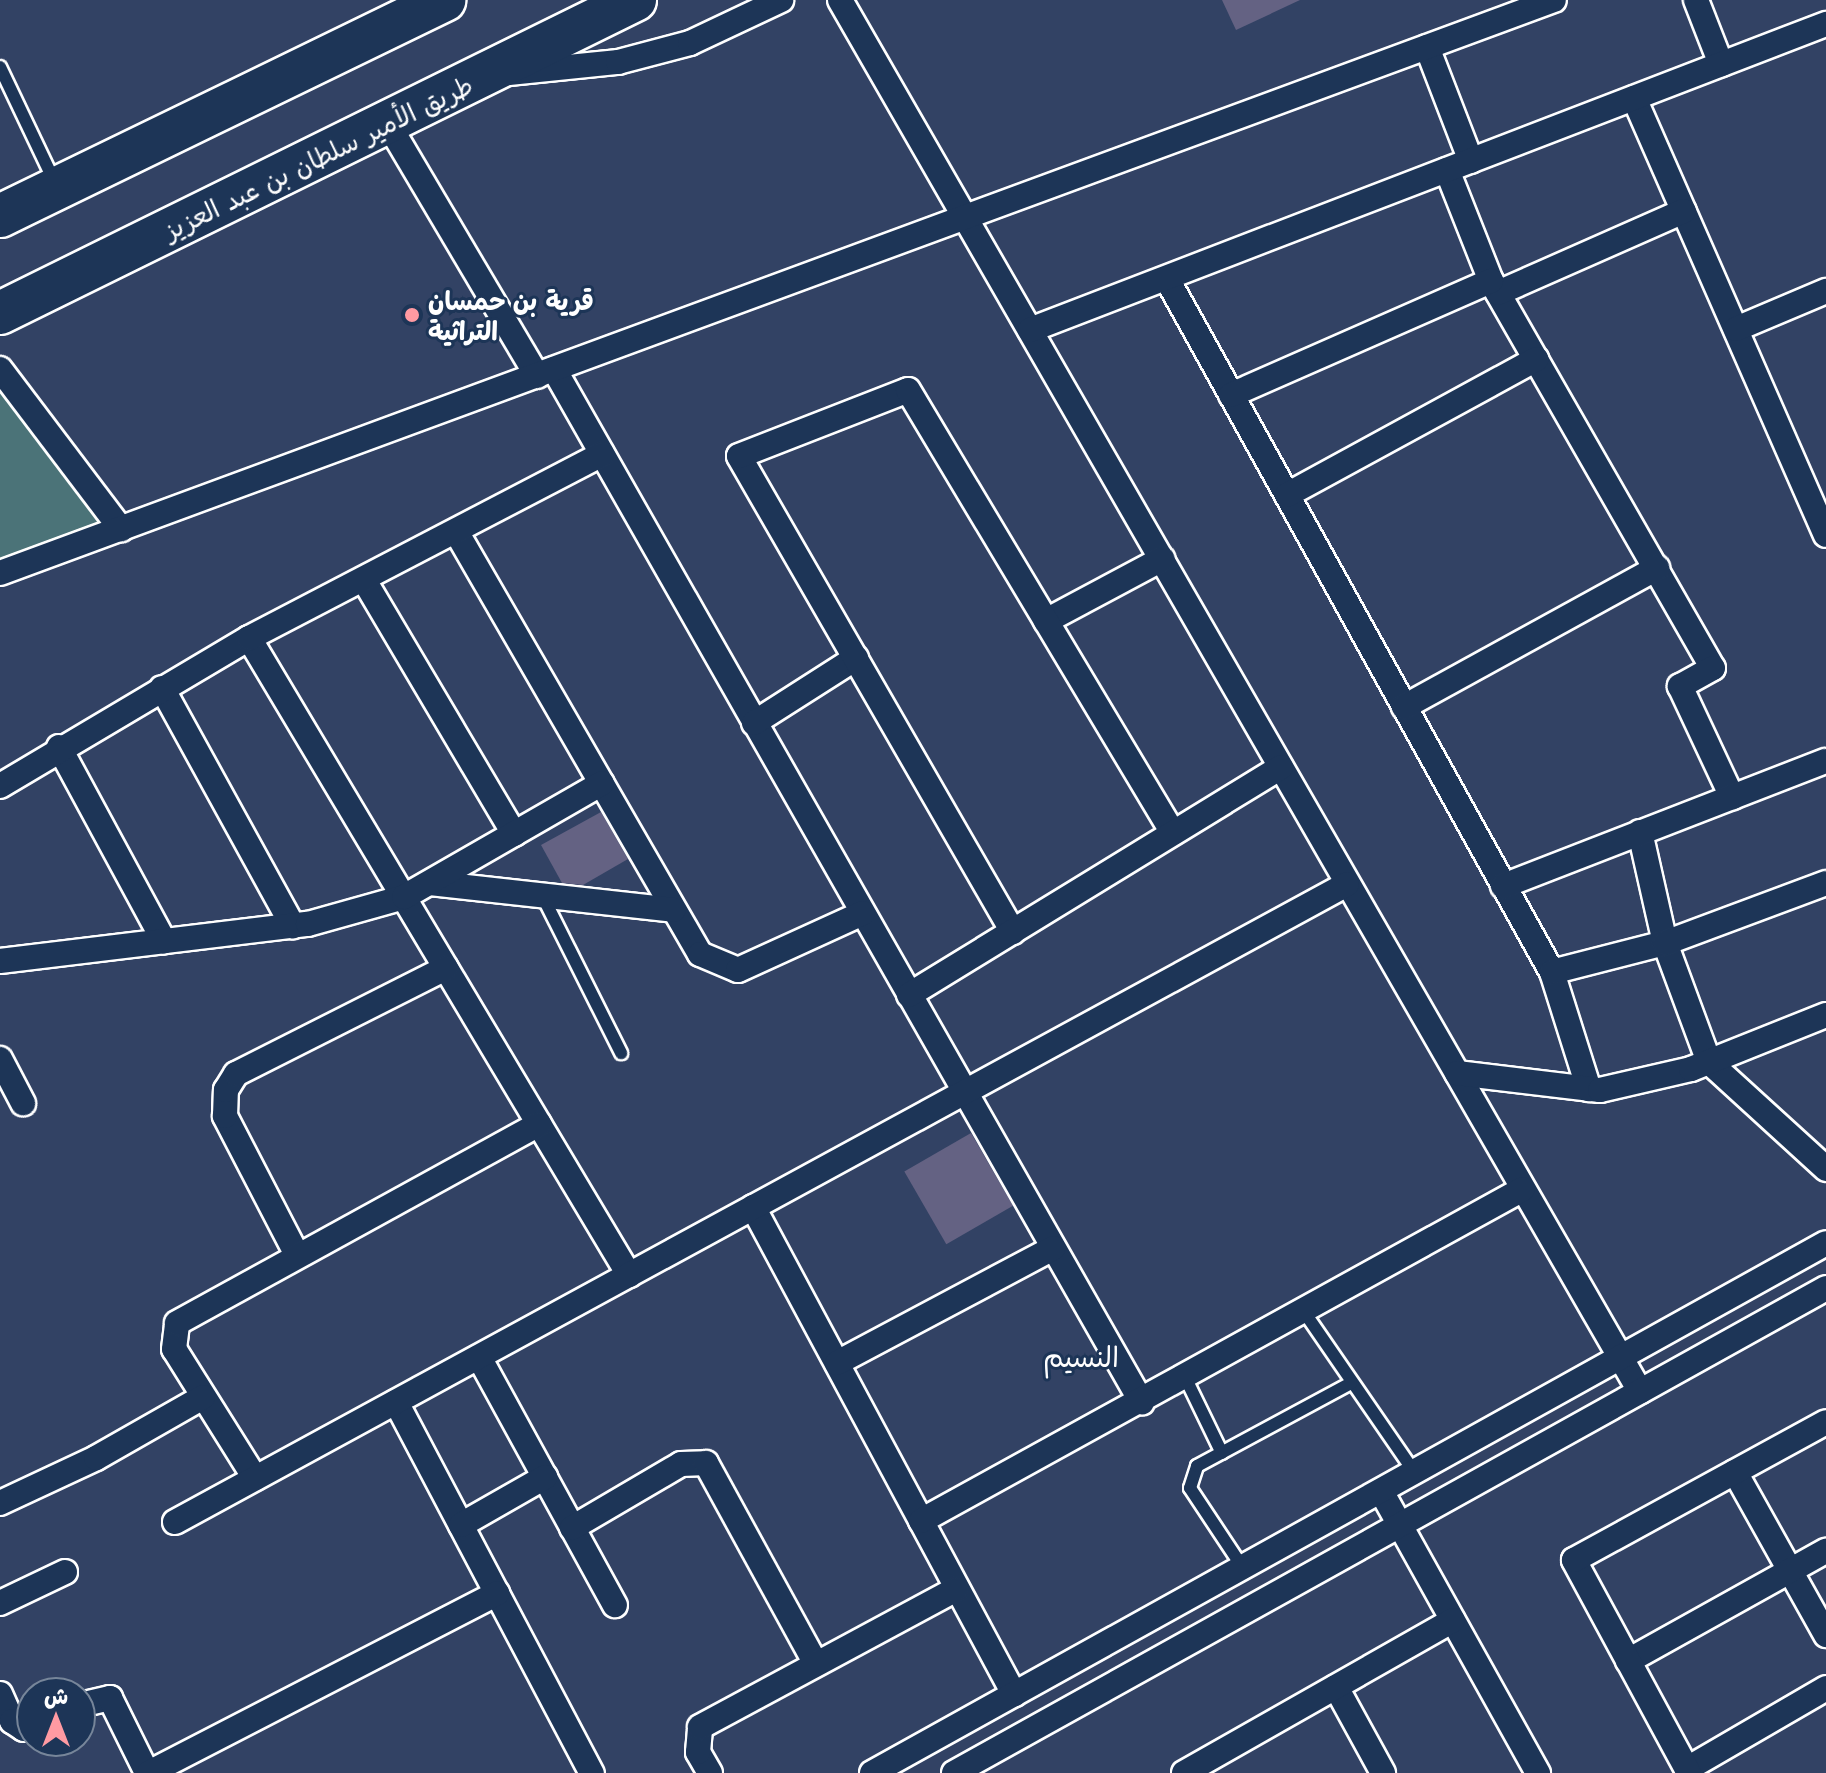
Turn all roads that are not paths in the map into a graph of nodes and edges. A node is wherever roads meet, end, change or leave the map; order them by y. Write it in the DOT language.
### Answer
graph roads {
  1 [pos="444,0"];
  2 [pos="635,0"];
  3 [pos="781,0"];
  4 [pos="840,0"];
  5 [pos="1554,0"];
  6 [pos="1696,0"];
  7 [pos="1826,24"];
  8 [pos="1427,47"];
  9 [pos="1721,64"];
  10 [pos="0,67"];
  11 [pos="483,75"];
  12 [pos="1634,98"];
  13 [pos="387,122"];
  14 [pos="1471,161"];
  15 [pos="1447,170"];
  16 [pos="58,188"];
  17 [pos="1684,211"];
  18 [pos="0,216"];
  19 [pos="966,217"];
  20 [pos="1167,279"];
  21 [pos="1494,287"];
  22 [pos="1826,291"];
  23 [pos="0,313"];
  24 [pos="1736,329"];
  25 [pos="1030,330"];
  26 [pos="1536,359"];
  27 [pos="0,369"];
  28 [pos="545,372"];
  29 [pos="1231,395"];
  30 [pos="602,454"];
  31 [pos="1287,495"];
  32 [pos="1823,523"];
  33 [pos="121,529"];
  34 [pos="457,533"];
  35 [pos="1162,559"];
  36 [pos="1657,568"];
  37 [pos="0,573"];
  38 [pos="364,580"];
  39 [pos="1046,621"];
  40 [pos="249,638"];
  41 [pos="856,658"];
  42 [pos="162,688"];
  43 [pos="1404,707"];
  44 [pos="754,723"];
  45 [pos="59,747"];
  46 [pos="1281,767"];
  47 [pos="1824,769"];
  48 [pos="602,783"];
  49 [pos="0,786"];
  50 [pos="1732,797"];
  51 [pos="1640,832"];
  52 [pos="1173,833"];
  53 [pos="514,834"];
  54 [pos="430,883"];
  55 [pos="1826,883"];
  56 [pos="1347,884"];
  57 [pos="1503,886"];
  58 [pos="542,895"];
  59 [pos="404,897"];
  60 [pos="674,910"];
  61 [pos="863,913"];
  62 [pos="293,926"];
  63 [pos="1013,932"];
  64 [pos="164,941"];
  65 [pos="1665,943"];
  66 [pos="0,961"];
  67 [pos="446,968"];
  68 [pos="1552,972"];
  69 [pos="909,995"];
  70 [pos="1826,1015"];
  71 [pos="621,1053"];
  72 [pos="0,1059"];
  73 [pos="1709,1062"];
  74 [pos="1457,1073"];
  75 [pos="1589,1089"];
  76 [pos="964,1092"];
  77 [pos="23,1103"];
  78 [pos="539,1124"];
  79 [pos="1826,1169"];
  80 [pos="1523,1189"];
  81 [pos="753,1207"];
  82 [pos="1826,1243"];
  83 [pos="1053,1248"];
  84 [pos="297,1255"];
  85 [pos="629,1275"];
  86 [pos="1826,1288"];
  87 [pos="1305,1313"];
  88 [pos="479,1357"];
  89 [pos="1621,1358"];
  90 [pos="837,1363"];
  91 [pos="1186,1379"];
  92 [pos="1351,1383"];
  93 [pos="1640,1391"];
  94 [pos="203,1397"];
  95 [pos="396,1402"];
  96 [pos="1142,1403"];
  97 [pos="1826,1422"];
  98 [pos="1222,1453"];
  99 [pos="1735,1472"];
  100 [pos="1415,1473"];
  101 [pos="545,1477"];
  102 [pos="255,1478"];
  103 [pos="1381,1491"];
  104 [pos="0,1503"];
  105 [pos="921,1521"];
  106 [pos="175,1522"];
  107 [pos="461,1525"];
  108 [pos="1400,1525"];
  109 [pos="572,1528"];
  110 [pos="1826,1551"];
  111 [pos="1243,1568"];
  112 [pos="65,1572"];
  113 [pos="1788,1572"];
  114 [pos="956,1589"];
  115 [pos="497,1593"];
  116 [pos="0,1603"];
  117 [pos="615,1605"];
  118 [pos="1453,1620"];
  119 [pos="1826,1635"];
  120 [pos="1628,1661"];
  121 [pos="816,1664"];
  122 [pos="1336,1687"];
  123 [pos="1826,1688"];
  124 [pos="0,1694"];
  125 [pos="1014,1694"];
  126 [pos="96,1701"];
  127 [pos="16,1724"];
  128 [pos="1688,1771"];
  129 [pos="148,1773"];
  130 [pos="592,1773"];
  131 [pos="710,1773"];
  132 [pos="872,1773"];
  133 [pos="954,1773"];
  134 [pos="1184,1773"];
  135 [pos="1383,1773"];
  136 [pos="1538,1773"];
  1 -- 16 [label="highway"];
  2 -- 11 [label="highway, طريق الأمير سلطان بن عبد العزيز"];
  3 -- 11 [label="street"];
  4 -- 19 [label="street"];
  5 -- 8 [label="street"];
  6 -- 9 [label="street"];
  7 -- 9 [label="street"];
  8 -- 14 [label="street"];
  8 -- 19 [label="street"];
  9 -- 12 [label="street"];
  10 -- 16 [label="lane"];
  11 -- 13 [label="highway, طريق الأمير سلطان بن عبد العزيز"];
  12 -- 14 [label="street"];
  12 -- 17 [label="street"];
  13 -- 23 [label="highway, طريق الأمير سلطان بن عبد العزيز"];
  13 -- 28 [label="street"];
  14 -- 15 [label="street"];
  15 -- 20 [label="street"];
  15 -- 21 [label="street"];
  16 -- 18 [label="highway"];
  17 -- 21 [label="street"];
  17 -- 24 [label="street"];
  19 -- 25 [label="street"];
  19 -- 28 [label="street"];
  20 -- 25 [label="street"];
  20 -- 29 [label="street"];
  21 -- 26 [label="street"];
  21 -- 29 [label="street"];
  22 -- 24 [label="street"];
  24 -- 32 [label="street"];
  25 -- 35 [label="street"];
  26 -- 31 [label="street"];
  26 -- 36 [label="street"];
  27 -- 33 [label="street"];
  28 -- 30 [label="street"];
  28 -- 33 [label="street"];
  29 -- 31 [label="street"];
  30 -- 34 [label="street"];
  30 -- 44 [label="street"];
  31 -- 43 [label="street"];
  33 -- 37 [label="street"];
  34 -- 38 [label="street"];
  34 -- 48 [label="street"];
  35 -- 39 [label="street"];
  35 -- 46 [label="street"];
  36 -- 43 [label="street"];
  36 -- 50 [label="street"];
  38 -- 40 [label="street"];
  38 -- 53 [label="street"];
  39 -- 41 [label="street"];
  39 -- 52 [label="street"];
  40 -- 42 [label="street"];
  40 -- 59 [label="street"];
  41 -- 44 [label="street"];
  41 -- 63 [label="street"];
  42 -- 45 [label="street"];
  42 -- 62 [label="street"];
  43 -- 57 [label="street"];
  44 -- 61 [label="street"];
  45 -- 49 [label="street"];
  45 -- 64 [label="street"];
  46 -- 52 [label="street"];
  46 -- 56 [label="street"];
  47 -- 50 [label="street"];
  48 -- 53 [label="street"];
  48 -- 60 [label="street"];
  50 -- 51 [label="street"];
  51 -- 57 [label="street"];
  51 -- 65 [label="street"];
  52 -- 63 [label="street"];
  53 -- 54 [label="street"];
  54 -- 58 [label="street"];
  54 -- 59 [label="street"];
  55 -- 65 [label="street"];
  56 -- 74 [label="street"];
  56 -- 76 [label="street"];
  57 -- 68 [label="street"];
  58 -- 60 [label="street"];
  58 -- 71 [label="lane"];
  59 -- 62 [label="street"];
  59 -- 67 [label="street"];
  60 -- 61 [label="street"];
  61 -- 69 [label="street"];
  62 -- 64 [label="street"];
  63 -- 69 [label="street"];
  64 -- 66 [label="street"];
  65 -- 68 [label="street"];
  65 -- 73 [label="street"];
  67 -- 78 [label="street"];
  67 -- 84 [label="street"];
  68 -- 75 [label="street"];
  69 -- 76 [label="street"];
  70 -- 73 [label="street"];
  72 -- 77 [label="street"];
  73 -- 75 [label="street"];
  73 -- 79 [label="street"];
  74 -- 75 [label="street"];
  74 -- 80 [label="street"];
  76 -- 81 [label="street"];
  76 -- 83 [label="street"];
  78 -- 84 [label="street"];
  78 -- 85 [label="street"];
  80 -- 87 [label="street"];
  80 -- 89 [label="street"];
  81 -- 85 [label="street"];
  81 -- 90 [label="street"];
  82 -- 89 [label="street"];
  83 -- 90 [label="street"];
  83 -- 96 [label="street"];
  84 -- 94 [label="street"];
  85 -- 88 [label="street"];
  86 -- 93 [label="street"];
  87 -- 91 [label="street"];
  87 -- 92 [label="lane"];
  88 -- 95 [label="street"];
  88 -- 101 [label="street"];
  89 -- 93 [label="street"];
  89 -- 100 [label="street"];
  90 -- 105 [label="street"];
  91 -- 96 [label="street"];
  91 -- 98 [label="lane"];
  92 -- 98 [label="lane"];
  92 -- 100 [label="lane"];
  93 -- 108 [label="street"];
  94 -- 102 [label="street"];
  94 -- 104 [label="street"];
  95 -- 102 [label="street"];
  95 -- 107 [label="street"];
  96 -- 105 [label="street"];
  97 -- 99 [label="street"];
  98 -- 111 [label="lane"];
  99 -- 113 [label="street"];
  99 -- 120 [label="street"];
  100 -- 103 [label="street"];
  101 -- 107 [label="street"];
  101 -- 109 [label="street"];
  102 -- 106 [label="street"];
  103 -- 108 [label="street"];
  103 -- 111 [label="street"];
  105 -- 114 [label="street"];
  107 -- 115 [label="street"];
  108 -- 118 [label="street"];
  108 -- 133 [label="street"];
  109 -- 117 [label="street"];
  109 -- 121 [label="street"];
  110 -- 113 [label="street"];
  111 -- 125 [label="street"];
  112 -- 116 [label="street"];
  113 -- 119 [label="street"];
  113 -- 120 [label="street"];
  114 -- 121 [label="street"];
  114 -- 125 [label="street"];
  115 -- 129 [label="street"];
  115 -- 130 [label="street"];
  118 -- 122 [label="street"];
  118 -- 136 [label="street"];
  120 -- 128 [label="street"];
  121 -- 131 [label="street"];
  122 -- 134 [label="street"];
  122 -- 135 [label="street"];
  123 -- 128 [label="street"];
  124 -- 127 [label="street"];
  125 -- 132 [label="street"];
  126 -- 129 [label="street"];
}
